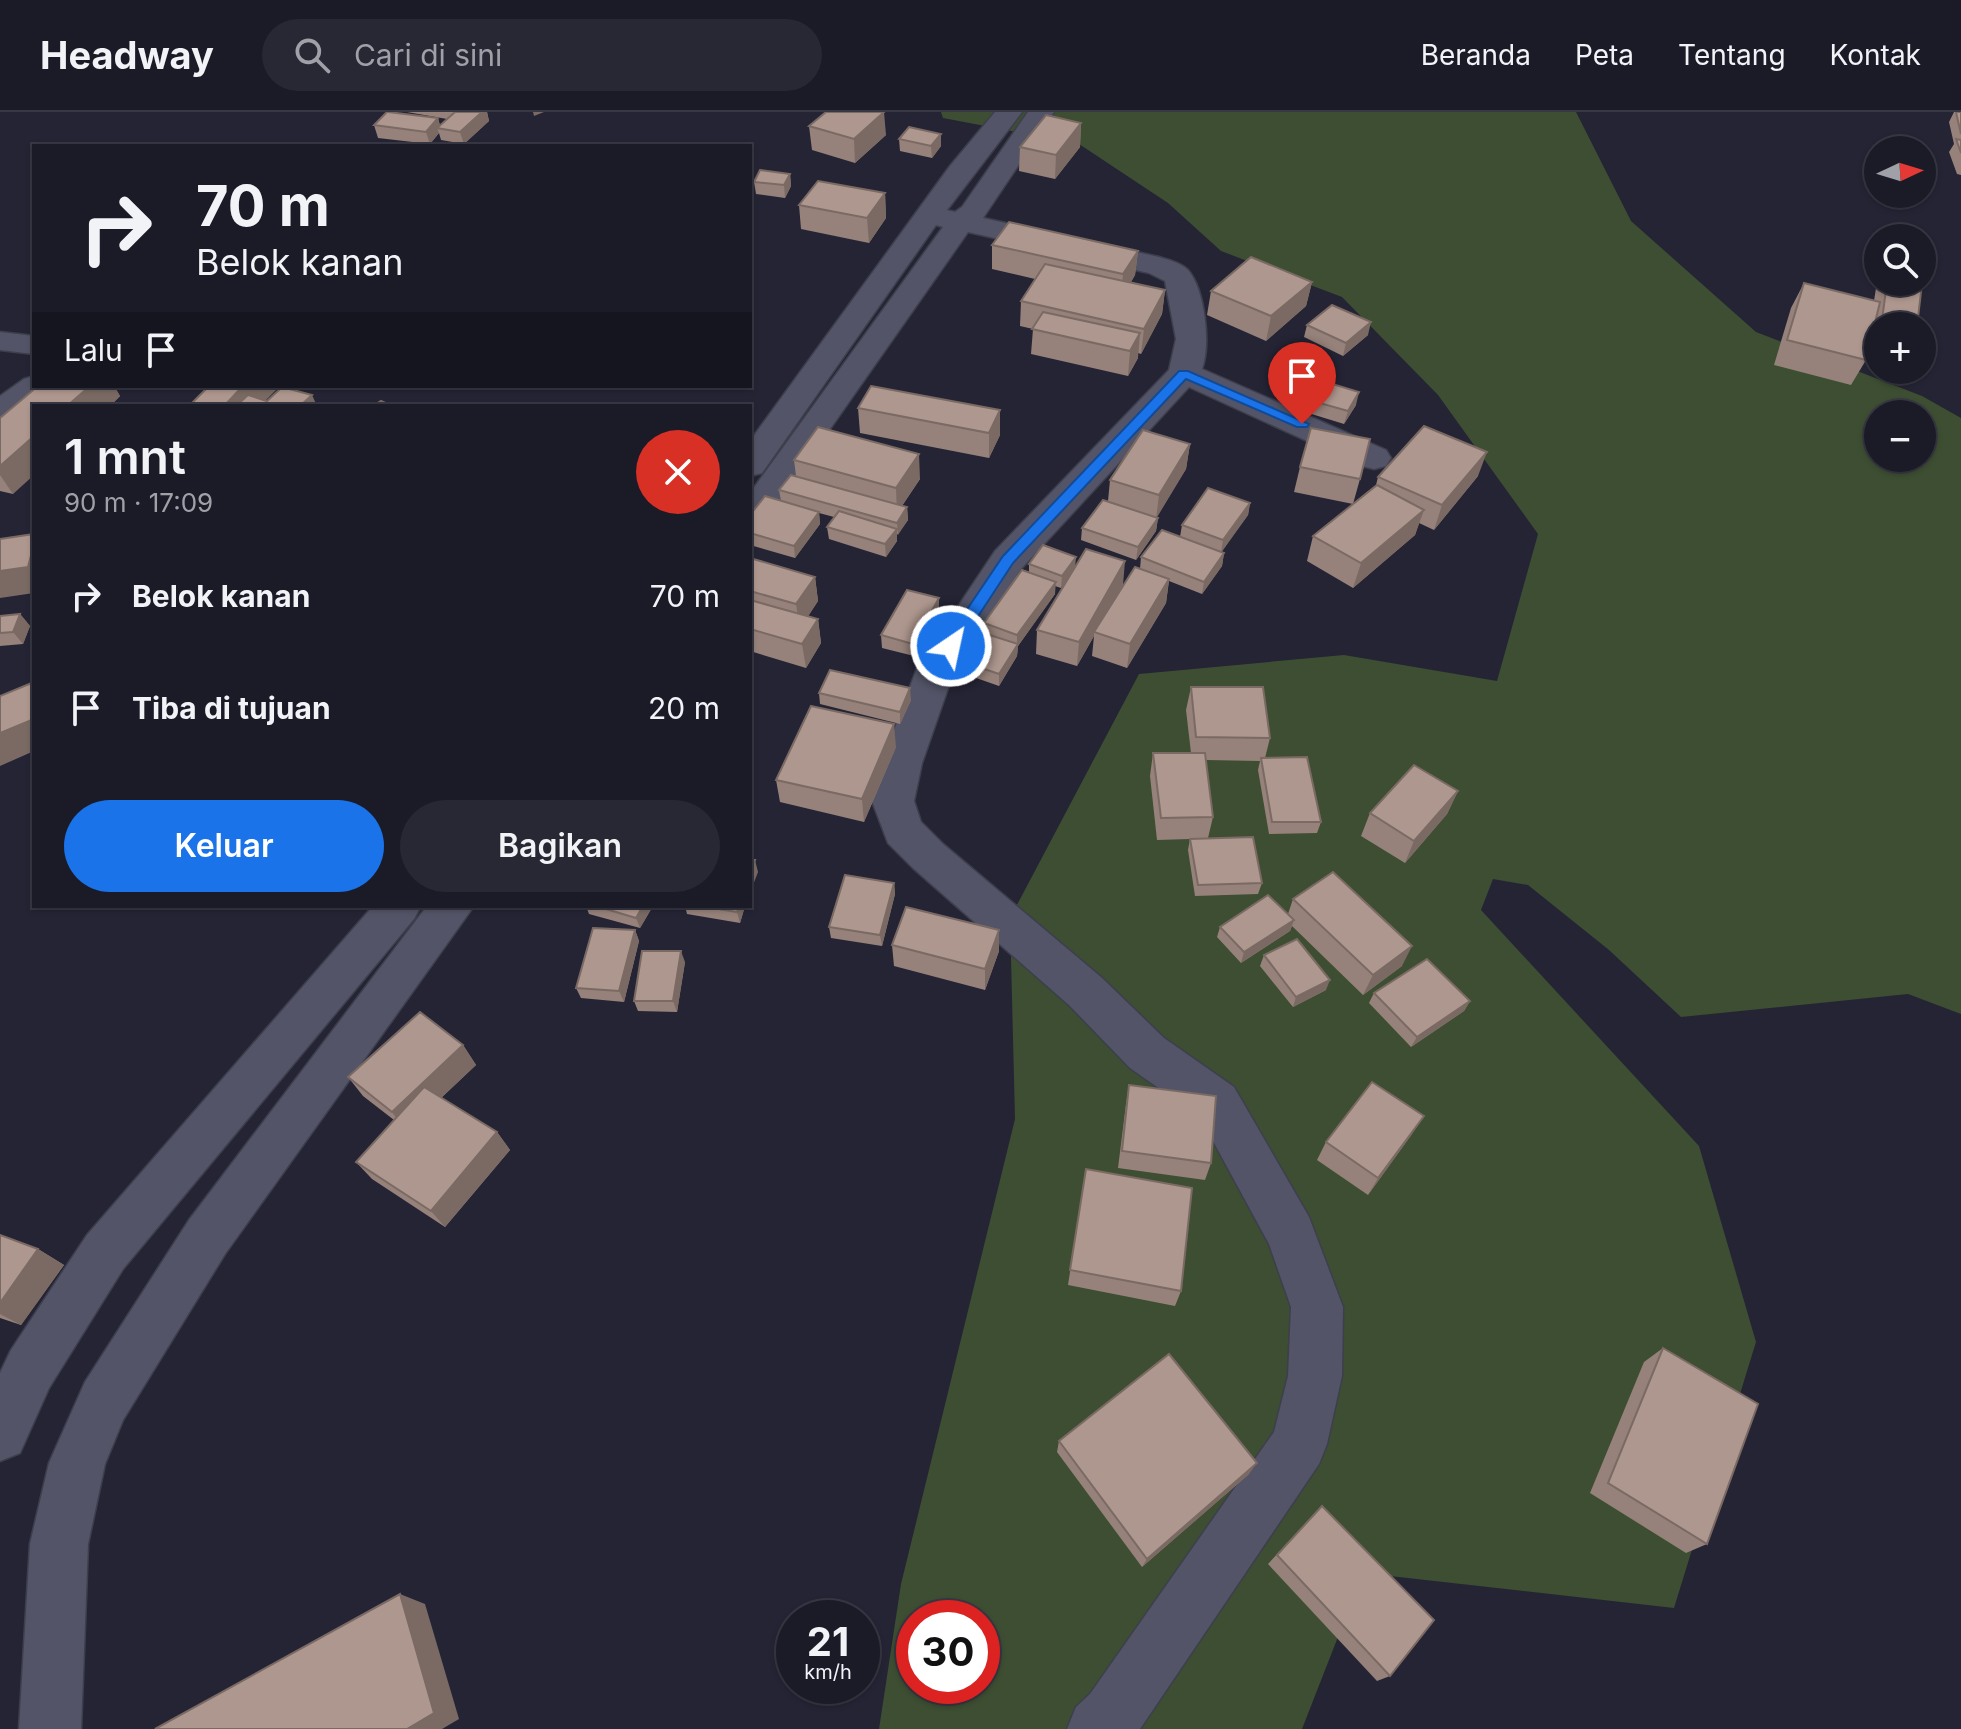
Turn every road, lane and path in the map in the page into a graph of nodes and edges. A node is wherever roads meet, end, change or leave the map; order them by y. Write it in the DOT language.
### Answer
graph roads {
  1 [pos="1009,112"];
  2 [pos="1041,112"];
  3 [pos="929,215"];
  4 [pos="960,223"];
  5 [pos="0,341"];
  6 [pos="32,345"];
  7 [pos="1184,373"];
  8 [pos="32,388"];
  9 [pos="0,412"];
  10 [pos="1374,458"];
  11 [pos="752,462"];
  12 [pos="752,515"];
  13 [pos="397,908"];
  14 [pos="451,908"];
  15 [pos="0,1433"];
  16 [pos="50,1729"];
  17 [pos="1098,1729"];
  1 -- 3 [label="street"];
  2 -- 4 [label="street"];
  3 -- 4 [label="street"];
  3 -- 11 [label="street"];
  4 -- 7 [label="street"];
  4 -- 12 [label="street"];
  5 -- 6 [label="street"];
  7 -- 10 [label="street"];
  7 -- 17 [label="street"];
  8 -- 9 [label="street"];
  13 -- 15 [label="street"];
  14 -- 16 [label="street"];
}
